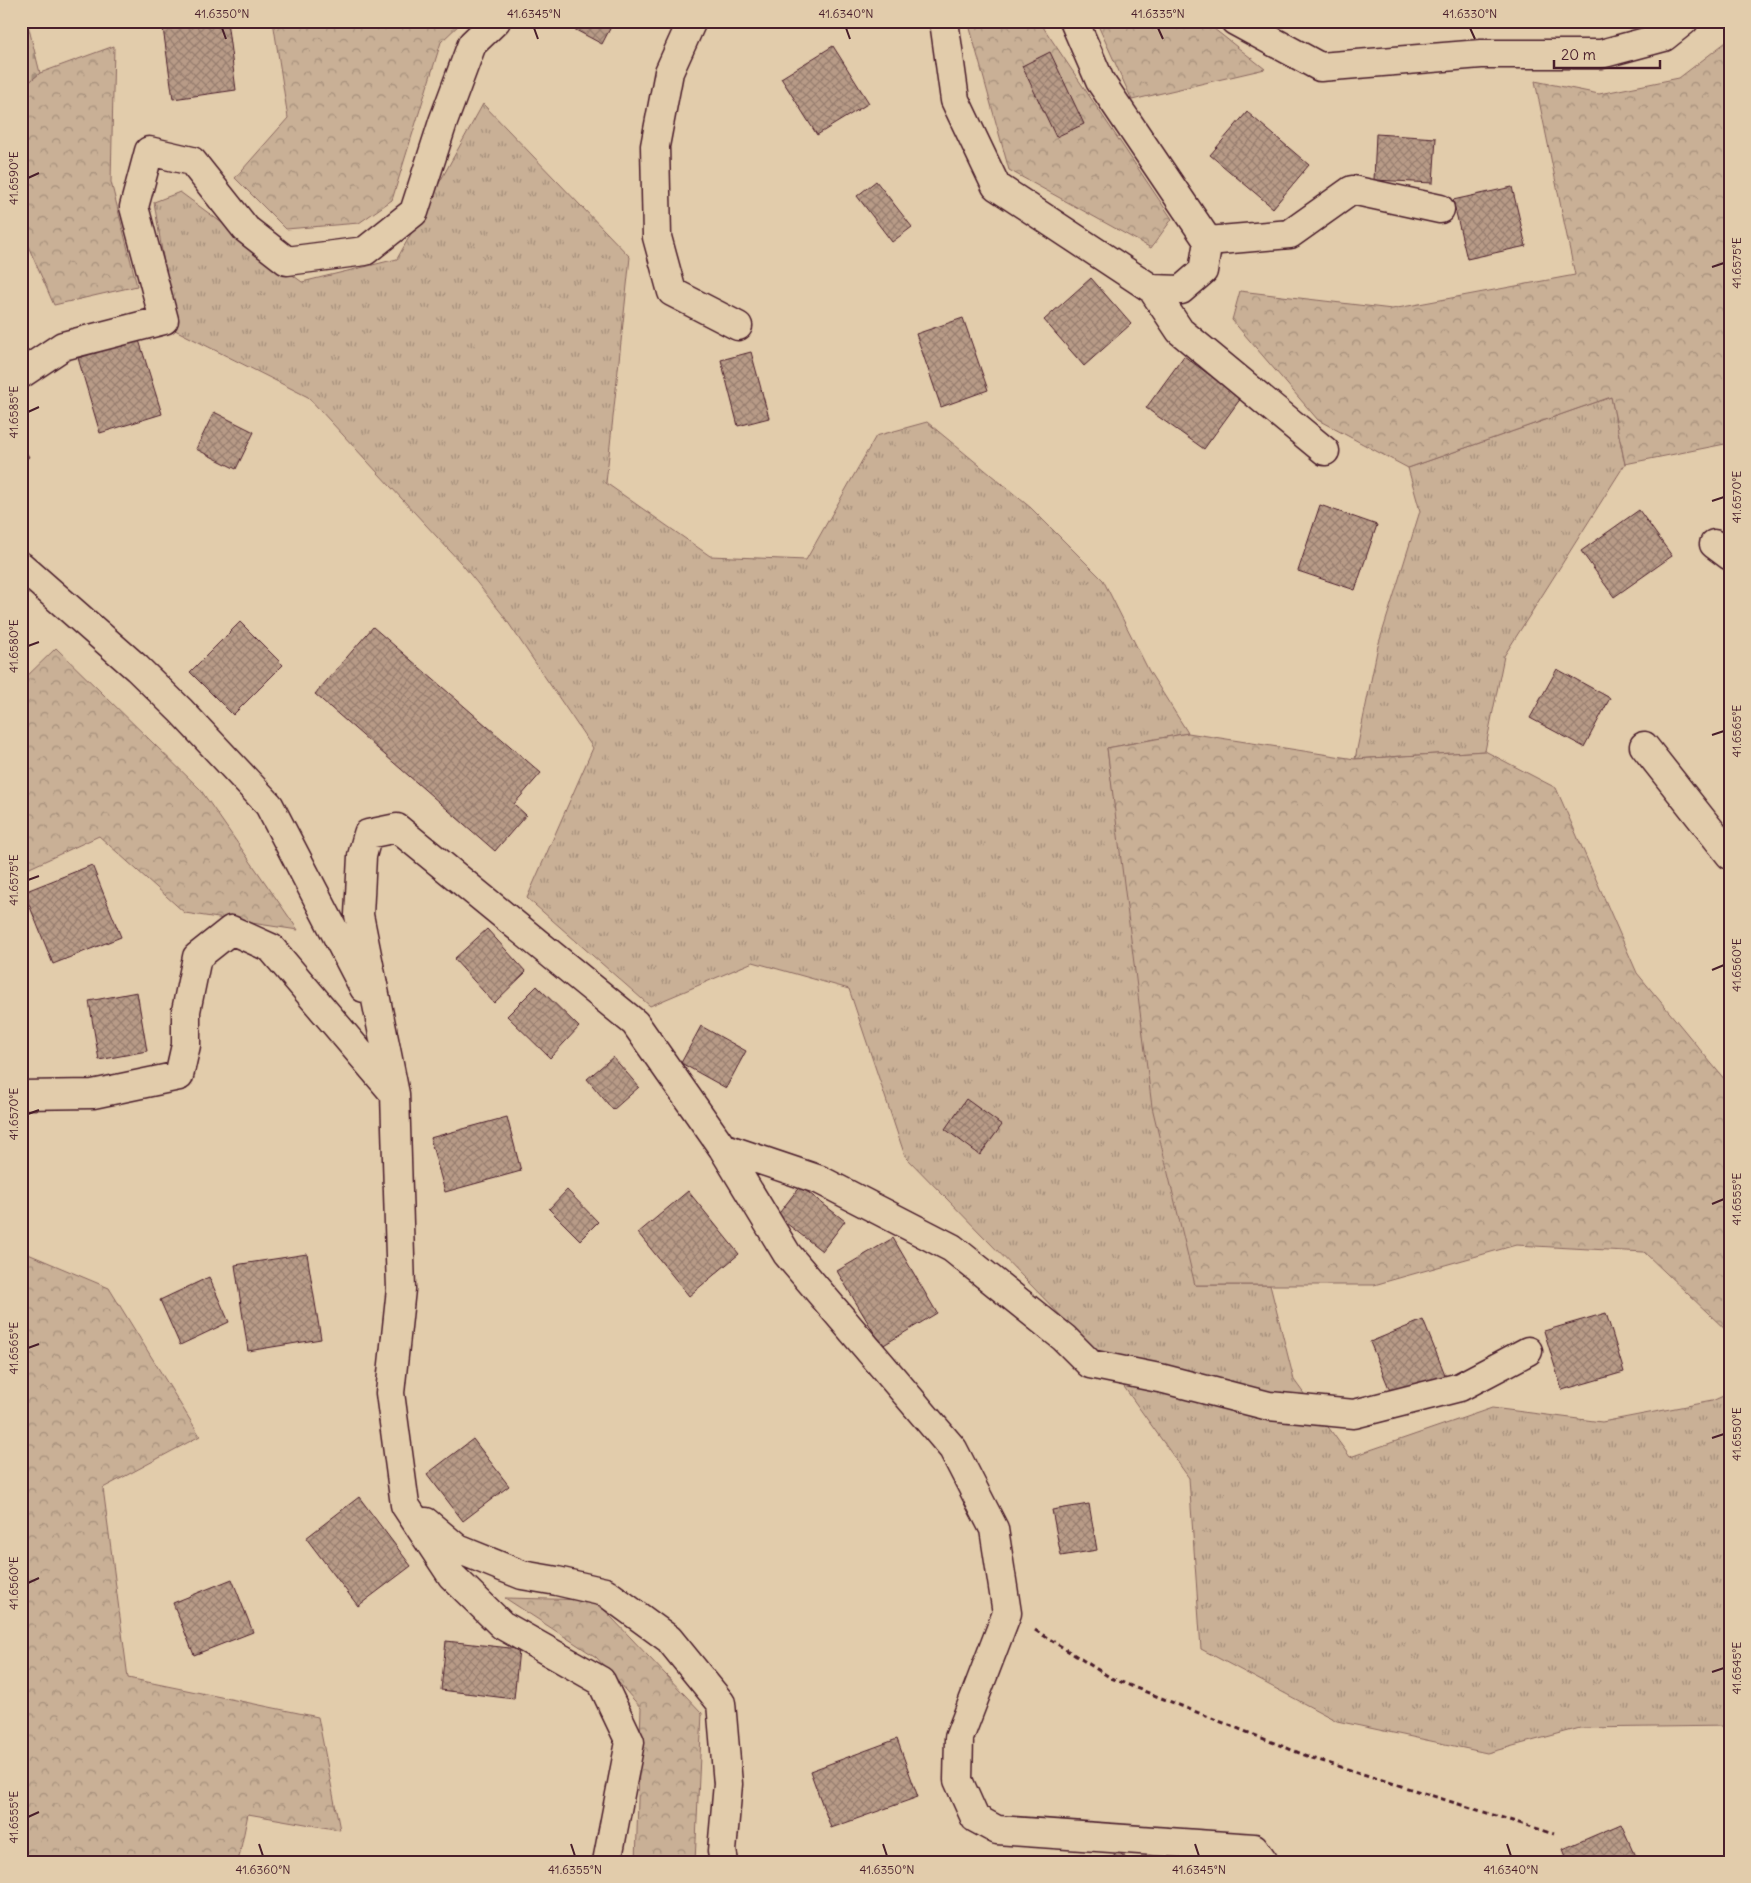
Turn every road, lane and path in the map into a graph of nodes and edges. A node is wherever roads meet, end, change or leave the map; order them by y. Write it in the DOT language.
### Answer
graph roads {
  1 [pos="496,21"];
  2 [pos="692,21"];
  3 [pos="944,21"];
  4 [pos="1074,21"];
  5 [pos="1235,21"];
  6 [pos="1684,21"];
  7 [pos="1440,209"];
  8 [pos="1208,241"];
  9 [pos="1152,289"];
  10 [pos="738,326"];
  11 [pos="21,374"];
  12 [pos="1325,451"];
  13 [pos="21,566"];
  14 [pos="1644,746"];
  15 [pos="1730,854"];
  16 [pos="378,1018"];
  17 [pos="395,1094"];
  18 [pos="21,1095"];
  19 [pos="722,1147"];
  20 [pos="1528,1351"];
  21 [pos="405,1505"];
  22 [pos="1007,1613"];
  23 [pos="1554,1834"];
  24 [pos="607,1862"];
  25 [pos="724,1862"];
  26 [pos="1264,1862"];
  1 -- 11 [label="street"];
  2 -- 10 [label="street"];
  3 -- 9 [label="street"];
  4 -- 8 [label="street"];
  5 -- 6 [label="street"];
  7 -- 8 [label="street"];
  8 -- 9 [label="street"];
  9 -- 12 [label="street"];
  13 -- 16 [label="street"];
  14 -- 15 [label="street"];
  16 -- 17 [label="street"];
  16 -- 19 [label="street"];
  17 -- 18 [label="street"];
  17 -- 21 [label="street"];
  19 -- 20 [label="street"];
  19 -- 22 [label="street"];
  21 -- 24 [label="street"];
  21 -- 25 [label="street"];
  22 -- 23 [label="path"];
  22 -- 26 [label="street"];
}
